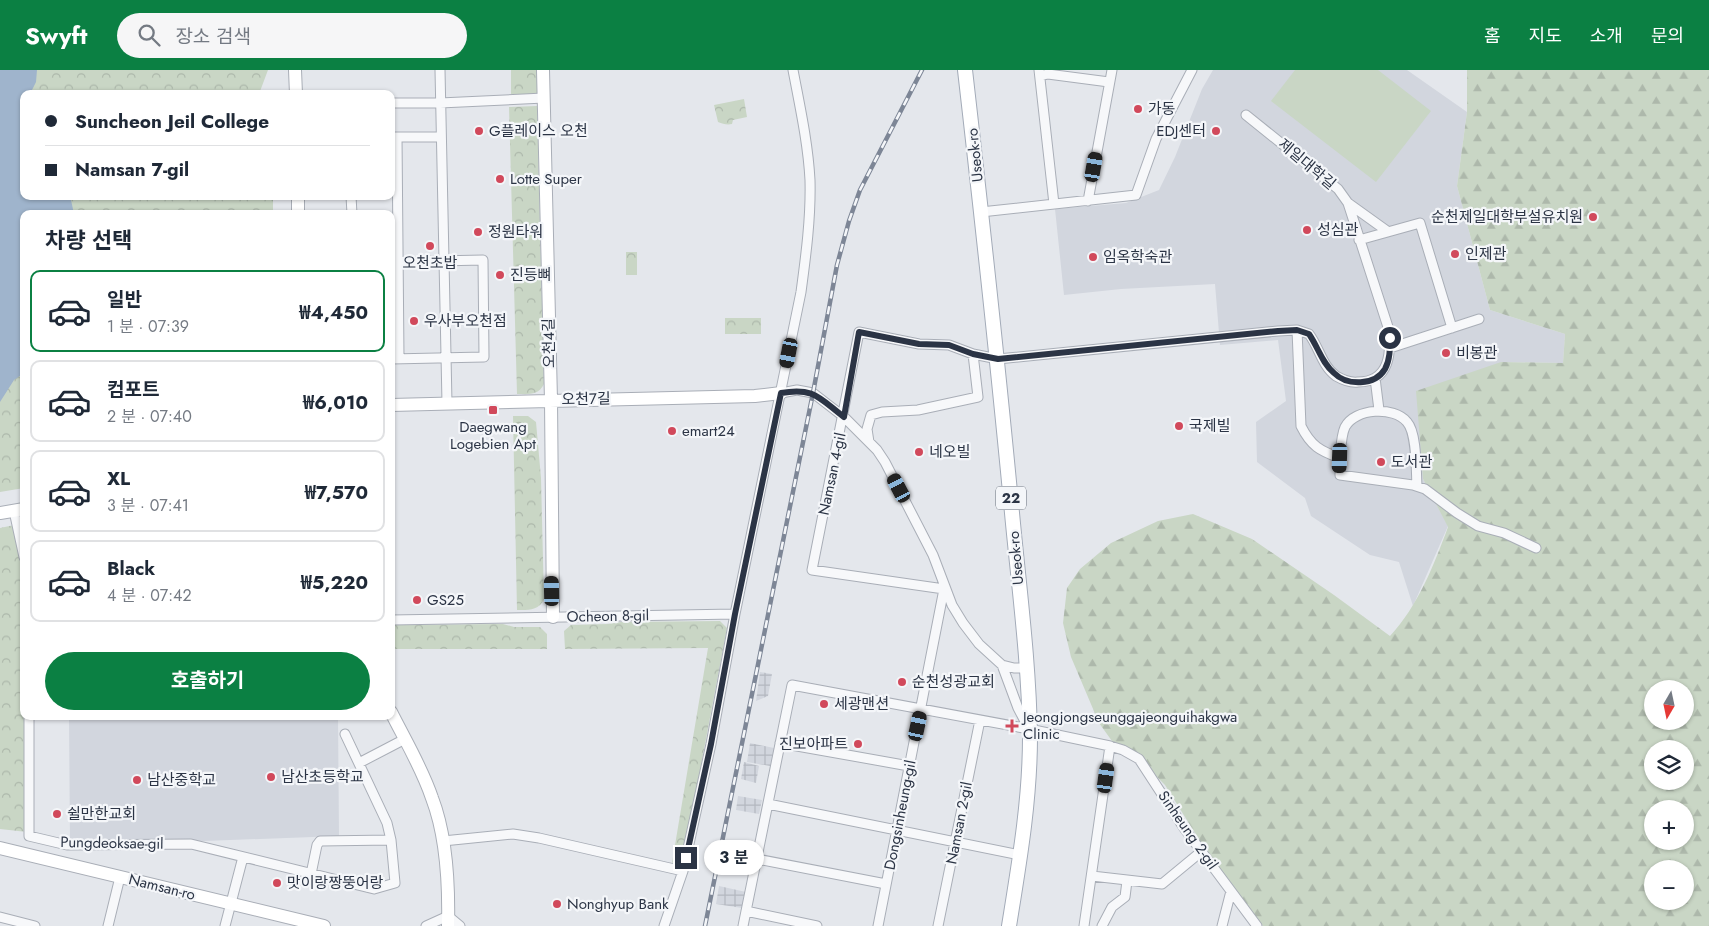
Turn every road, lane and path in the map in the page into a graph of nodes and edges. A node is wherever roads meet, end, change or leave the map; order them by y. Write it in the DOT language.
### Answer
graph roads {
  1 [pos="295,70"];
  2 [pos="440,70"];
  3 [pos="543,70"];
  4 [pos="794,70"];
  5 [pos="965,70"];
  6 [pos="1112,70"];
  7 [pos="1192,70"];
  8 [pos="1039,73"];
  9 [pos="1109,82"];
  10 [pos="296,90"];
  11 [pos="544,98"];
  12 [pos="395,103"];
  13 [pos="440,103"];
  14 [pos="1246,115"];
  15 [pos="395,137"];
  16 [pos="441,137"];
  17 [pos="1088,201"];
  18 [pos="1348,203"];
  19 [pos="1054,204"];
  20 [pos="981,212"];
  21 [pos="1388,232"];
  22 [pos="1359,240"];
  23 [pos="444,261"];
  24 [pos="395,262"];
  25 [pos="1480,319"];
  26 [pos="1452,328"];
  27 [pos="1297,330"];
  28 [pos="1390,348"];
  29 [pos="973,354"];
  30 [pos="446,358"];
  31 [pos="395,359"];
  32 [pos="998,359"];
  33 [pos="1375,378"];
  34 [pos="781,393"];
  35 [pos="551,400"];
  36 [pos="447,403"];
  37 [pos="395,405"];
  38 [pos="1379,410"];
  39 [pos="844,417"];
  40 [pos="869,442"];
  41 [pos="1340,458"];
  42 [pos="1417,486"];
  43 [pos="19,510"];
  44 [pos="0,513"];
  45 [pos="1536,548"];
  46 [pos="945,589"];
  47 [pos="735,614"];
  48 [pos="552,617"];
  49 [pos="395,620"];
  50 [pos="1002,665"];
  51 [pos="1027,668"];
  52 [pos="921,709"];
  53 [pos="30,720"];
  54 [pos="395,720"];
  55 [pos="980,720"];
  56 [pos="1029,729"];
  57 [pos="345,734"];
  58 [pos="405,739"];
  59 [pos="780,743"];
  60 [pos="1110,746"];
  61 [pos="359,763"];
  62 [pos="909,766"];
  63 [pos="768,804"];
  64 [pos="897,831"];
  65 [pos="391,840"];
  66 [pos="443,841"];
  67 [pos="955,842"];
  68 [pos="0,848"];
  69 [pos="1202,851"];
  70 [pos="1020,855"];
  71 [pos="243,857"];
  72 [pos="756,859"];
  73 [pos="682,871"];
  74 [pos="311,874"];
  75 [pos="1092,876"];
  76 [pos="120,877"];
  77 [pos="1127,881"];
  78 [pos="886,884"];
  79 [pos="1231,891"];
  80 [pos="231,903"];
  81 [pos="746,911"];
  82 [pos="0,918"];
  83 [pos="448,921"];
  84 [pos="35,926"];
  85 [pos="108,926"];
  86 [pos="225,926"];
  87 [pos="324,926"];
  88 [pos="426,926"];
  89 [pos="460,926"];
  90 [pos="664,926"];
  91 [pos="743,926"];
  92 [pos="817,926"];
  93 [pos="878,926"];
  94 [pos="938,926"];
  95 [pos="1009,926"];
  96 [pos="1084,926"];
  97 [pos="1102,926"];
  98 [pos="1222,926"];
  99 [pos="1257,926"];
  1 -- 10 [label="street"];
  2 -- 13 [label="street"];
  3 -- 11 [label="street, 오천4길"];
  4 -- 34 [label="street"];
  5 -- 20 [label="main road, Useok-ro / 22"];
  6 -- 9 [label="street"];
  7 -- 17 [label="street"];
  8 -- 9 [label="street"];
  8 -- 19 [label="street"];
  9 -- 17 [label="street"];
  11 -- 13 [label="street"];
  11 -- 35 [label="street, 오천4길"];
  12 -- 13 [label="street"];
  13 -- 16 [label="street"];
  14 -- 18 [label="street, 제일대학길"];
  15 -- 16 [label="street"];
  16 -- 23 [label="street"];
  17 -- 19 [label="street"];
  18 -- 21 [label="street"];
  18 -- 22 [label="street, 제일대학길"];
  19 -- 20 [label="street"];
  20 -- 32 [label="main road, Useok-ro / 22"];
  21 -- 22 [label="street"];
  21 -- 26 [label="street"];
  22 -- 28 [label="street, 제일대학길"];
  23 -- 24 [label="street"];
  23 -- 30 [label="street"];
  23 -- 30 [label="street"];
  24 -- 31 [label="street"];
  25 -- 26 [label="street"];
  26 -- 28 [label="street"];
  27 -- 32 [label="street"];
  27 -- 33 [label="street"];
  27 -- 41 [label="street"];
  28 -- 33 [label="street, 제일대학길"];
  29 -- 32 [label="street"];
  29 -- 39 [label="street, Namsan 4-gil"];
  29 -- 40 [label="street"];
  30 -- 31 [label="street"];
  30 -- 36 [label="street"];
  32 -- 51 [label="main road, Useok-ro / 22"];
  33 -- 38 [label="street"];
  34 -- 35 [label="street, 오천7길"];
  34 -- 39 [label="street"];
  34 -- 47 [label="street"];
  35 -- 36 [label="street, 오천7길"];
  35 -- 48 [label="street, 오천4길"];
  36 -- 37 [label="street, 오천7길"];
  38 -- 41 [label="street"];
  38 -- 42 [label="street"];
  39 -- 40 [label="street"];
  39 -- 46 [label="street, Namsan 4-gil"];
  40 -- 46 [label="street"];
  41 -- 42 [label="street"];
  42 -- 45 [label="street"];
  43 -- 44 [label="street"];
  46 -- 50 [label="street"];
  46 -- 52 [label="street, Dongsinheung-gil"];
  47 -- 48 [label="street, Ocheon 8-gil"];
  47 -- 73 [label="street"];
  48 -- 49 [label="street, Ocheon 8-gil"];
  50 -- 51 [label="street"];
  50 -- 56 [label="street"];
  51 -- 56 [label="main road, Useok-ro / 22"];
  52 -- 55 [label="street"];
  52 -- 59 [label="street"];
  52 -- 62 [label="street, Dongsinheung-gil"];
  53 -- 71 [label="street, Pungdeoksae-gil"];
  54 -- 58 [label="street"];
  55 -- 56 [label="street"];
  55 -- 67 [label="street, Namsan 2-gil"];
  56 -- 60 [label="street, Sinheung 2-gil"];
  56 -- 70 [label="main road, Useok-ro / 22"];
  57 -- 61 [label="street, Pungdeoksae-gil"];
  58 -- 61 [label="street"];
  58 -- 66 [label="street"];
  59 -- 62 [label="street"];
  59 -- 63 [label="street"];
  60 -- 69 [label="street, Sinheung 2-gil"];
  60 -- 75 [label="street"];
  61 -- 65 [label="street, Pungdeoksae-gil"];
  62 -- 64 [label="street, Dongsinheung-gil"];
  63 -- 64 [label="street"];
  63 -- 72 [label="street"];
  64 -- 67 [label="street"];
  64 -- 78 [label="street, Dongsinheung-gil"];
  65 -- 74 [label="street"];
  65 -- 74 [label="street, Pungdeoksae-gil"];
  66 -- 73 [label="street"];
  66 -- 83 [label="street"];
  67 -- 70 [label="street"];
  67 -- 94 [label="street, Namsan 2-gil"];
  68 -- 76 [label="street, Namsan-ro"];
  69 -- 77 [label="street"];
  69 -- 79 [label="street, Sinheung 2-gil"];
  70 -- 95 [label="main road, Useok-ro / 22"];
  71 -- 74 [label="street, Pungdeoksae-gil"];
  71 -- 80 [label="street"];
  72 -- 78 [label="street"];
  72 -- 81 [label="street"];
  73 -- 90 [label="street"];
  75 -- 77 [label="street"];
  75 -- 96 [label="street"];
  76 -- 80 [label="street, Namsan-ro"];
  76 -- 85 [label="street"];
  77 -- 97 [label="street"];
  78 -- 93 [label="street, Dongsinheung-gil"];
  79 -- 98 [label="street"];
  79 -- 99 [label="street, Sinheung 2-gil"];
  80 -- 86 [label="street"];
  80 -- 87 [label="street, Namsan-ro"];
  81 -- 91 [label="street"];
  81 -- 92 [label="street"];
  82 -- 84 [label="street"];
  83 -- 88 [label="street"];
  83 -- 89 [label="street"];
}
